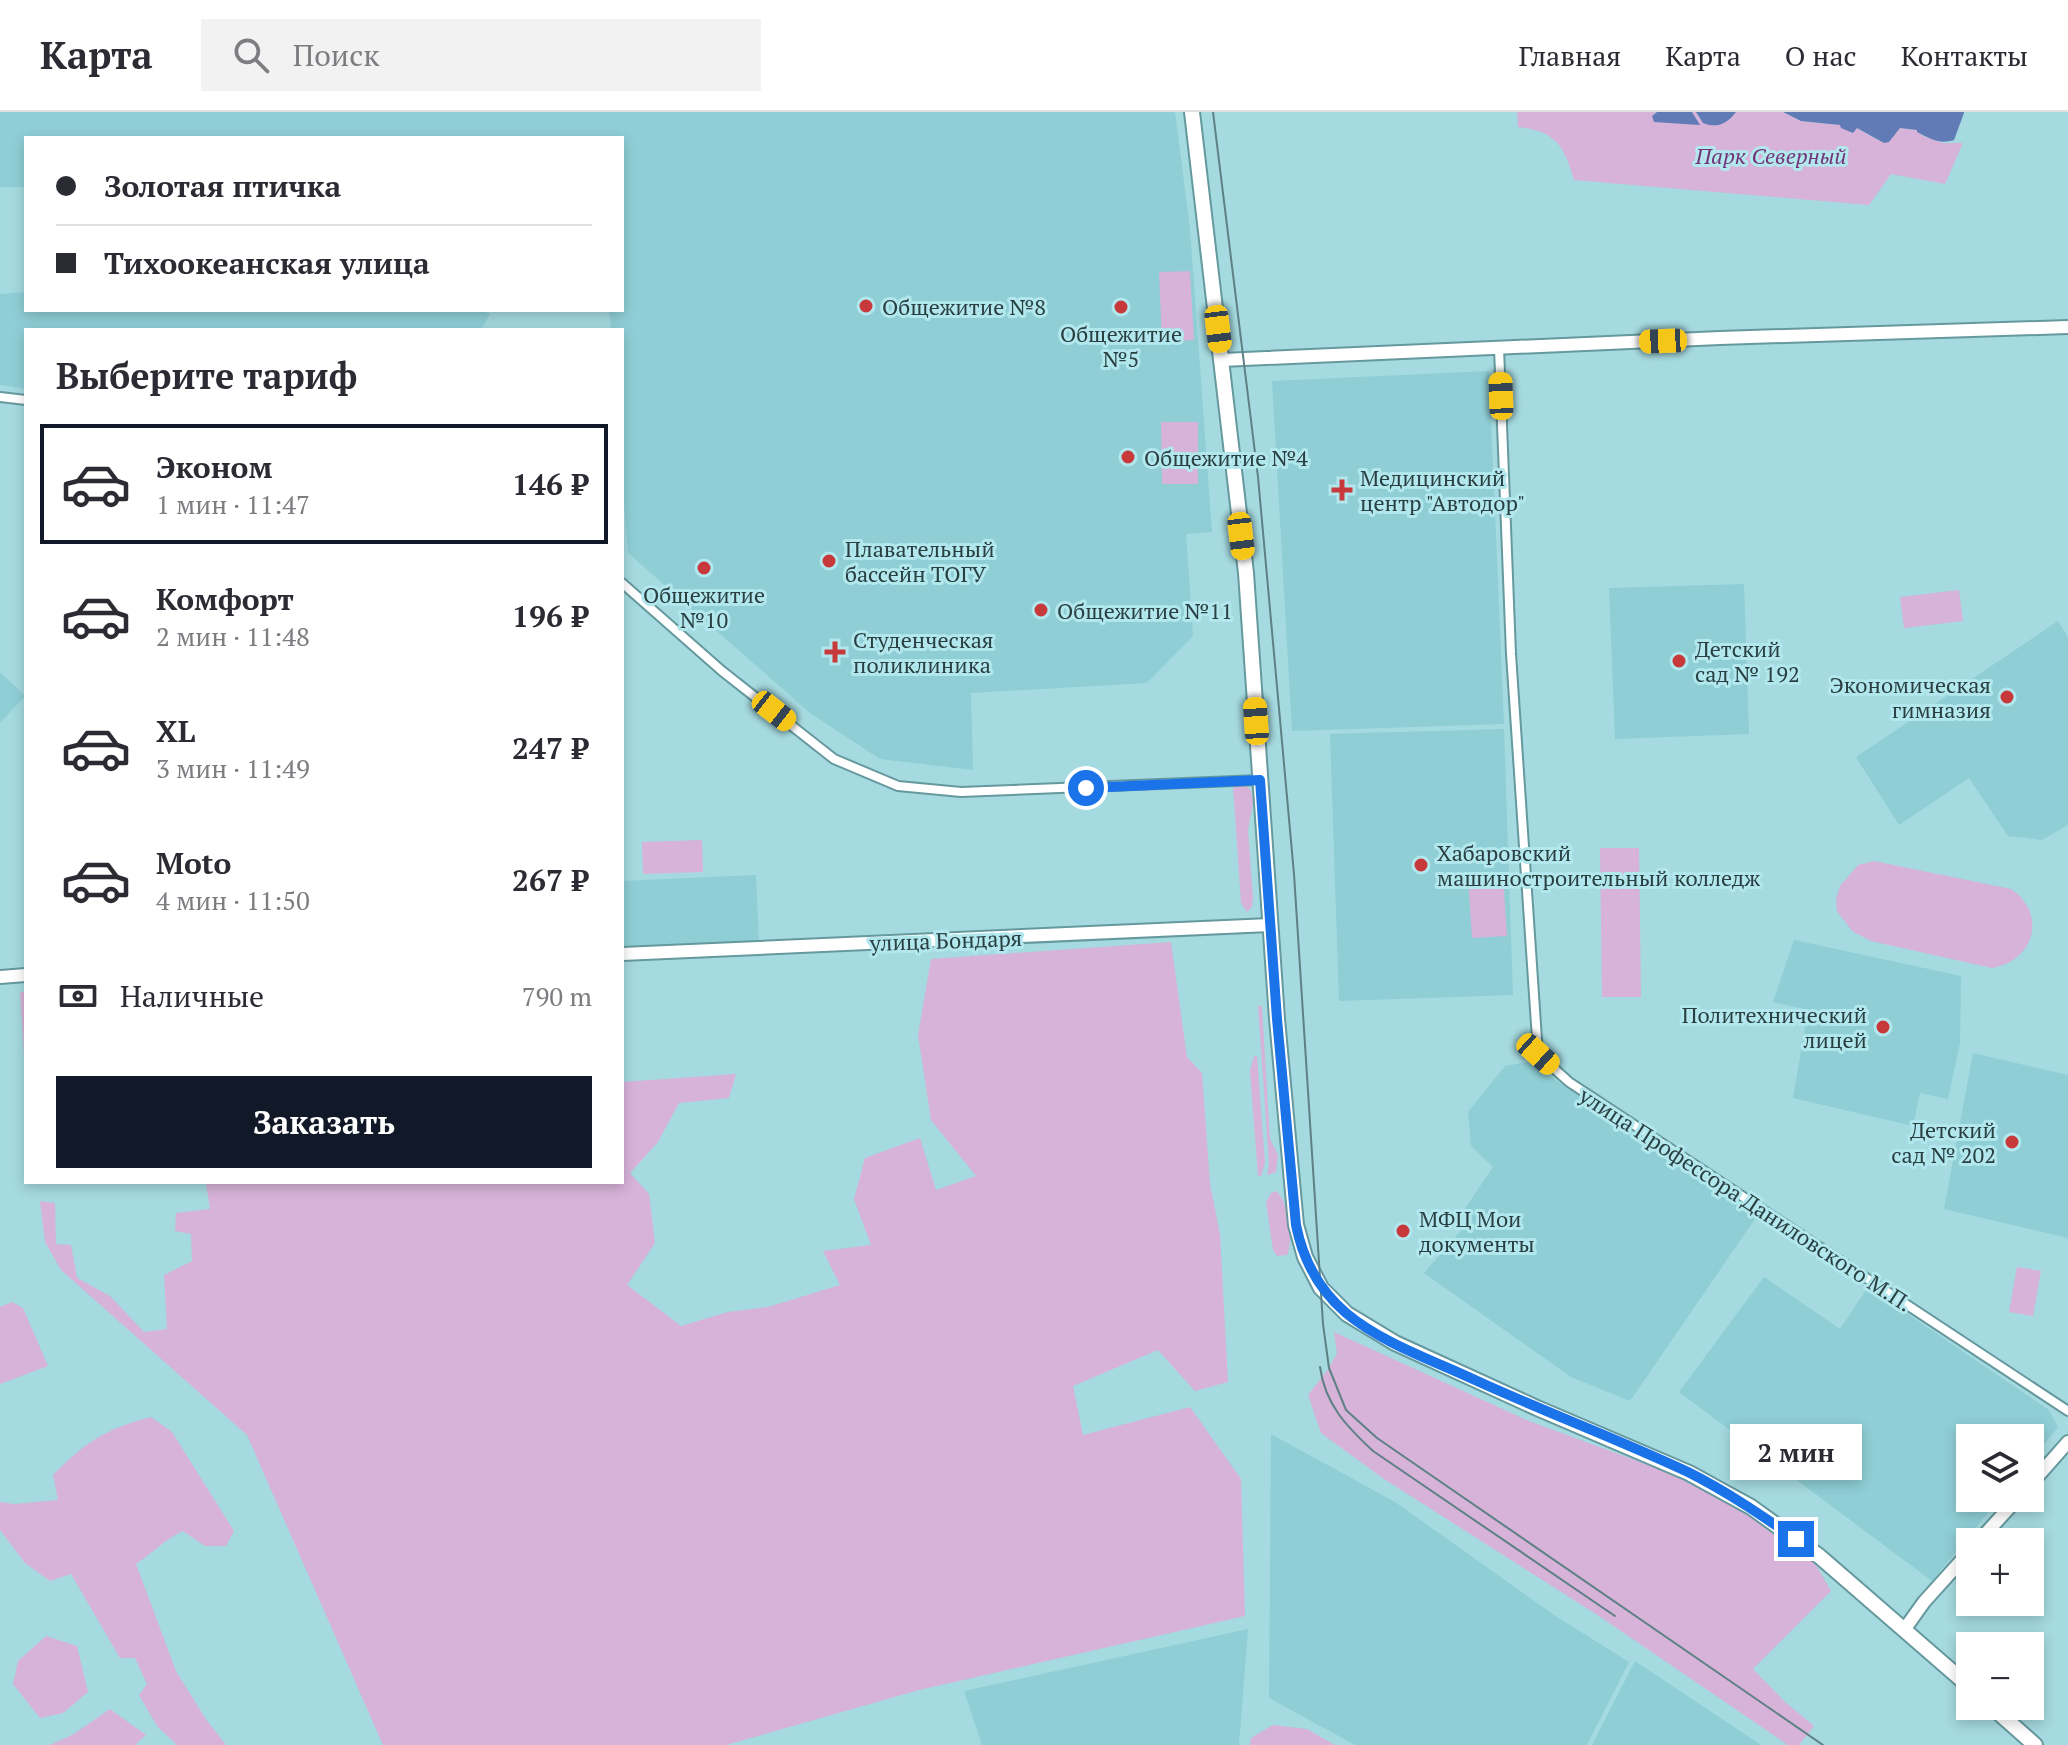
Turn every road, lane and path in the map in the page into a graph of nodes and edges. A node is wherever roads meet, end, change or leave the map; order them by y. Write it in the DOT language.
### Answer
graph roads {
  1 [pos="1192,112"];
  2 [pos="2068,327"];
  3 [pos="1499,348"];
  4 [pos="1222,360"];
  5 [pos="0,397"];
  6 [pos="24,400"];
  7 [pos="624,585"];
  8 [pos="1260,780"];
  9 [pos="1270,925"];
  10 [pos="624,954"];
  11 [pos="24,975"];
  12 [pos="0,977"];
  13 [pos="2068,1411"];
  14 [pos="2068,1442"];
  15 [pos="2044,1469"];
  16 [pos="2005,1512"];
  17 [pos="1991,1528"];
  18 [pos="1956,1567"];
  19 [pos="1904,1630"];
  20 [pos="1956,1675"];
  21 [pos="2007,1720"];
  22 [pos="2035,1745"];
  1 -- 4 [label="main road"];
  2 -- 3 [label="main road"];
  3 -- 4 [label="main road"];
  3 -- 13 [label="street, улица Профессора Даниловского М.П."];
  4 -- 8 [label="main road"];
  5 -- 6 [label="street"];
  7 -- 8 [label="street"];
  8 -- 9 [label="main road"];
  9 -- 10 [label="main road, улица Бондаря"];
  9 -- 19 [label="main road"];
  11 -- 12 [label="main road"];
  14 -- 15 [label="main road"];
  16 -- 17 [label="main road"];
  18 -- 19 [label="main road"];
  19 -- 20 [label="main road"];
  21 -- 22 [label="main road"];
}
